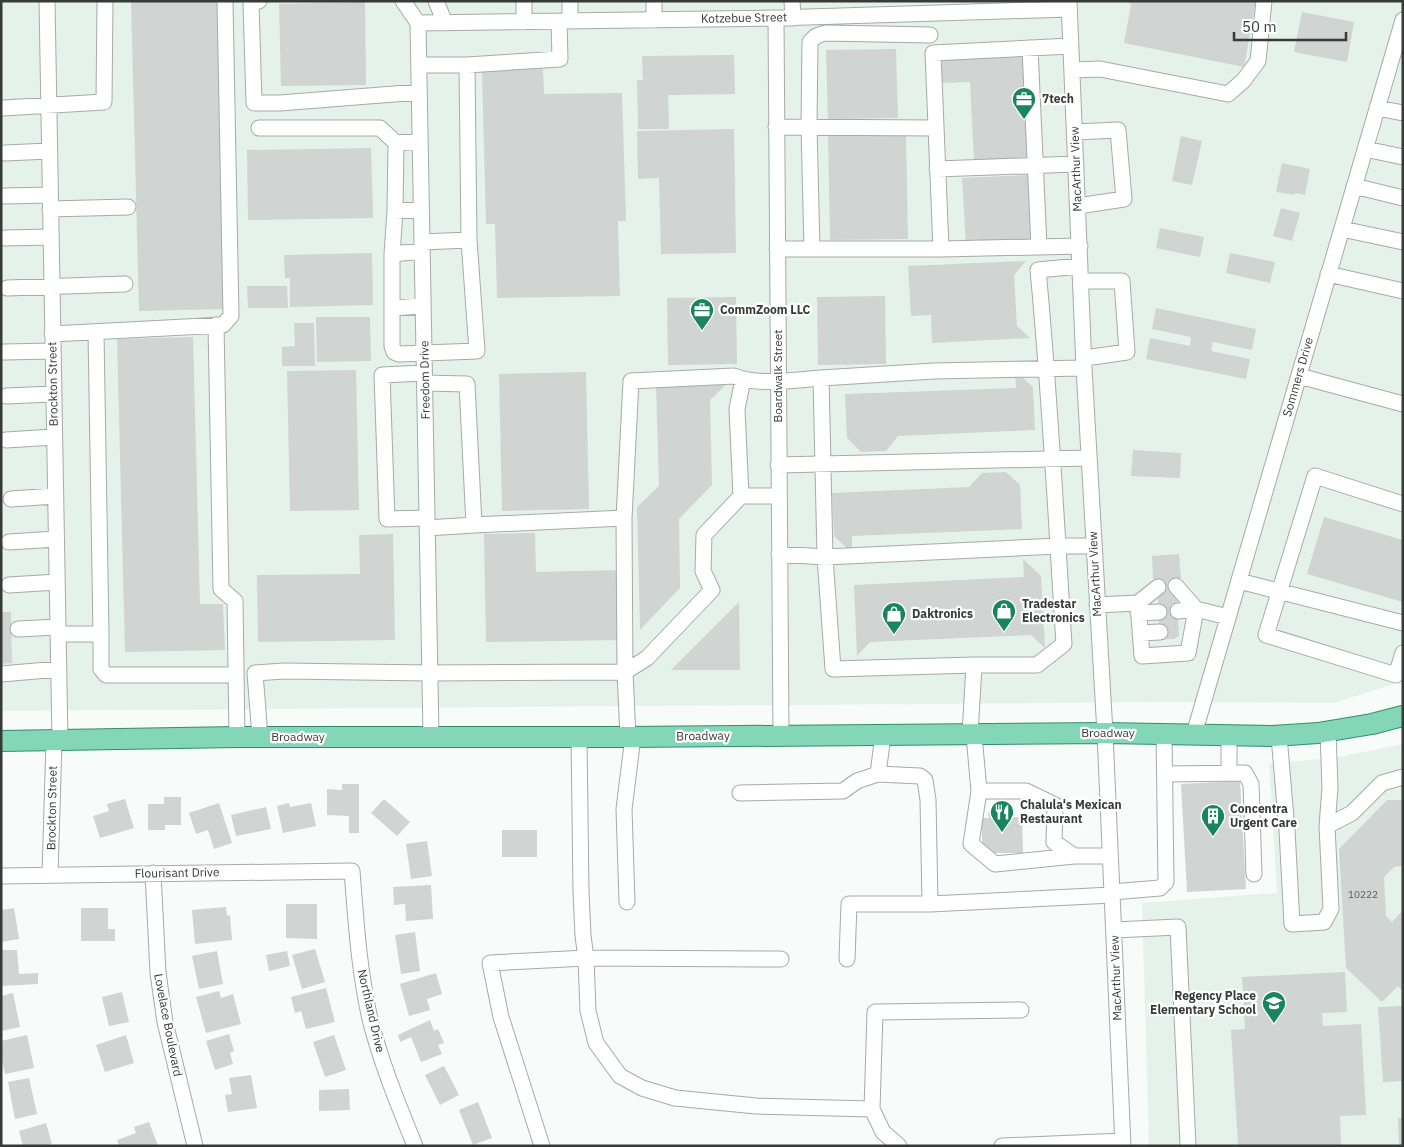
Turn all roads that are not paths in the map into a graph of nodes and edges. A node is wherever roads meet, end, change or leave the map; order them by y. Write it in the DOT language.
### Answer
graph roads {
  1 [pos="47,1"];
  2 [pos="106,1"];
  3 [pos="225,1"];
  4 [pos="259,1"];
  5 [pos="402,1"];
  6 [pos="436,1"];
  7 [pos="524,1"];
  8 [pos="570,1"];
  9 [pos="654,1"];
  10 [pos="792,1"];
  11 [pos="1264,1"];
  12 [pos="1069,5"];
  13 [pos="1020,6"];
  14 [pos="925,7"];
  15 [pos="858,8"];
  16 [pos="776,18"];
  17 [pos="793,18"];
  18 [pos="654,20"];
  19 [pos="1403,20"];
  20 [pos="564,21"];
  21 [pos="524,22"];
  22 [pos="418,23"];
  23 [pos="445,23"];
  24 [pos="930,35"];
  25 [pos="1071,46"];
  26 [pos="1030,48"];
  27 [pos="933,53"];
  28 [pos="419,65"];
  29 [pos="466,65"];
  30 [pos="1396,66"];
  31 [pos="1072,70"];
  32 [pos="419,92"];
  33 [pos="48,106"];
  34 [pos="3,108"];
  35 [pos="1377,108"];
  36 [pos="1403,113"];
  37 [pos="809,126"];
  38 [pos="776,127"];
  39 [pos="259,128"];
  40 [pos="936,128"];
  41 [pos="1075,132"];
  42 [pos="420,141"];
  43 [pos="396,142"];
  44 [pos="1365,149"];
  45 [pos="49,151"];
  46 [pos="5,153"];
  47 [pos="1403,157"];
  48 [pos="1076,164"];
  49 [pos="1035,166"];
  50 [pos="937,170"];
  51 [pos="1354,186"];
  52 [pos="4,196"];
  53 [pos="1403,198"];
  54 [pos="50,202"];
  55 [pos="1078,206"];
  56 [pos="128,207"];
  57 [pos="422,209"];
  58 [pos="396,210"];
  59 [pos="1342,229"];
  60 [pos="50,236"];
  61 [pos="5,238"];
  62 [pos="469,240"];
  63 [pos="1403,242"];
  64 [pos="1080,246"];
  65 [pos="422,247"];
  66 [pos="1038,247"];
  67 [pos="777,249"];
  68 [pos="812,249"];
  69 [pos="941,249"];
  70 [pos="392,254"];
  71 [pos="1080,266"];
  72 [pos="1328,274"];
  73 [pos="1081,281"];
  74 [pos="125,284"];
  75 [pos="51,287"];
  76 [pos="7,288"];
  77 [pos="1403,291"];
  78 [pos="424,306"];
  79 [pos="392,308"];
  80 [pos="216,325"];
  81 [pos="96,332"];
  82 [pos="52,334"];
  83 [pos="52,351"];
  84 [pos="4,352"];
  85 [pos="424,353"];
  86 [pos="1084,363"];
  87 [pos="1047,368"];
  88 [pos="1299,376"];
  89 [pos="425,378"];
  90 [pos="821,378"];
  91 [pos="743,379"];
  92 [pos="778,381"];
  93 [pos="53,394"];
  94 [pos="6,396"];
  95 [pos="1403,404"];
  96 [pos="54,437"];
  97 [pos="6,440"];
  98 [pos="1051,458"];
  99 [pos="1089,458"];
  100 [pos="823,463"];
  101 [pos="778,465"];
  102 [pos="55,496"];
  103 [pos="741,496"];
  104 [pos="779,496"];
  105 [pos="10,498"];
  106 [pos="1403,504"];
  107 [pos="624,518"];
  108 [pos="427,523"];
  109 [pos="474,525"];
  110 [pos="56,540"];
  111 [pos="9,542"];
  112 [pos="1058,546"];
  113 [pos="1094,546"];
  114 [pos="779,554"];
  115 [pos="824,557"];
  116 [pos="1239,581"];
  117 [pos="57,582"];
  118 [pos="9,584"];
  119 [pos="1279,591"];
  120 [pos="1097,606"];
  121 [pos="1228,617"];
  122 [pos="1139,618"];
  123 [pos="1403,623"];
  124 [pos="18,629"];
  125 [pos="58,631"];
  126 [pos="101,634"];
  127 [pos="1403,653"];
  128 [pos="974,665"];
  129 [pos="59,669"];
  130 [pos="626,672"];
  131 [pos="1,674"];
  132 [pos="430,674"];
  133 [pos="236,676"];
  134 [pos="1403,716"];
  135 [pos="1328,731"];
  136 [pos="1105,733"];
  137 [pos="1164,734"];
  138 [pos="1194,734"];
  139 [pos="781,735"];
  140 [pos="883,735"];
  141 [pos="972,735"];
  142 [pos="1229,735"];
  143 [pos="432,736"];
  144 [pos="579,736"];
  145 [pos="1279,736"];
  146 [pos="237,737"];
  147 [pos="260,737"];
  148 [pos="630,737"];
  149 [pos="1,741"];
  150 [pos="57,741"];
  151 [pos="878,774"];
  152 [pos="1165,774"];
  153 [pos="1229,774"];
  154 [pos="1403,777"];
  155 [pos="979,791"];
  156 [pos="740,793"];
  157 [pos="1327,826"];
  158 [pos="1074,856"];
  159 [pos="1110,856"];
  160 [pos="352,871"];
  161 [pos="153,873"];
  162 [pos="1254,874"];
  163 [pos="50,875"];
  164 [pos="1,876"];
  165 [pos="1112,894"];
  166 [pos="627,902"];
  167 [pos="930,904"];
  168 [pos="1114,930"];
  169 [pos="586,958"];
  170 [pos="781,958"];
  171 [pos="847,958"];
  172 [pos="1021,1010"];
  173 [pos="872,1109"];
  174 [pos="1123,1143"];
  175 [pos="194,1146"];
  176 [pos="415,1146"];
  177 [pos="542,1146"];
  178 [pos="900,1146"];
  179 [pos="1002,1146"];
  180 [pos="1188,1146"];
  1 -- 33 [label="street, Brockton Street"];
  2 -- 33 [label="street"];
  3 -- 80 [label="street"];
  4 -- 32 [label="street"];
  5 -- 22 [label="street"];
  6 -- 23 [label="street"];
  7 -- 21 [label="street"];
  8 -- 20 [label="street"];
  9 -- 18 [label="street"];
  10 -- 17 [label="street"];
  11 -- 31 [label="street"];
  12 -- 13 [label="street, Kotzebue Street"];
  12 -- 25 [label="street, MacArthur View"];
  13 -- 14 [label="street, Kotzebue Street"];
  14 -- 15 [label="street, Kotzebue Street"];
  14 -- 24 [label="street"];
  15 -- 17 [label="street, Kotzebue Street"];
  16 -- 17 [label="street, Kotzebue Street"];
  16 -- 18 [label="street, Kotzebue Street"];
  16 -- 38 [label="street, Boardwalk Street"];
  18 -- 20 [label="street, Kotzebue Street"];
  19 -- 30 [label="street, Sommers Drive"];
  20 -- 21 [label="street, Kotzebue Street"];
  20 -- 29 [label="street"];
  21 -- 23 [label="street, Kotzebue Street"];
  22 -- 23 [label="street, Kotzebue Street"];
  22 -- 28 [label="street, Freedom Drive"];
  24 -- 27 [label="street"];
  24 -- 37 [label="street"];
  25 -- 26 [label="street"];
  25 -- 31 [label="street, MacArthur View"];
  26 -- 27 [label="street"];
  26 -- 49 [label="street"];
  27 -- 40 [label="street"];
  28 -- 29 [label="street"];
  28 -- 32 [label="street, Freedom Drive"];
  29 -- 62 [label="street"];
  30 -- 35 [label="street, Sommers Drive"];
  31 -- 41 [label="street, MacArthur View"];
  32 -- 42 [label="street, Freedom Drive"];
  33 -- 34 [label="street"];
  33 -- 45 [label="street, Brockton Street"];
  35 -- 36 [label="street"];
  35 -- 44 [label="street, Sommers Drive"];
  37 -- 38 [label="street"];
  37 -- 40 [label="street"];
  37 -- 68 [label="street"];
  38 -- 67 [label="street, Boardwalk Street"];
  39 -- 43 [label="street"];
  40 -- 50 [label="street"];
  41 -- 48 [label="street, MacArthur View"];
  41 -- 55 [label="street"];
  42 -- 43 [label="street"];
  42 -- 57 [label="street, Freedom Drive"];
  43 -- 58 [label="street"];
  44 -- 47 [label="street"];
  44 -- 51 [label="street, Sommers Drive"];
  45 -- 46 [label="street"];
  45 -- 54 [label="street, Brockton Street"];
  48 -- 49 [label="street"];
  48 -- 55 [label="street, MacArthur View"];
  49 -- 50 [label="street"];
  49 -- 66 [label="street"];
  50 -- 69 [label="street"];
  51 -- 53 [label="street"];
  51 -- 59 [label="street, Sommers Drive"];
  52 -- 54 [label="street"];
  54 -- 56 [label="street"];
  54 -- 60 [label="street, Brockton Street"];
  55 -- 64 [label="street, MacArthur View"];
  57 -- 58 [label="street"];
  57 -- 65 [label="street, Freedom Drive"];
  58 -- 70 [label="street"];
  59 -- 63 [label="street"];
  59 -- 72 [label="street, Sommers Drive"];
  60 -- 61 [label="street"];
  60 -- 75 [label="street, Brockton Street"];
  62 -- 65 [label="street"];
  62 -- 85 [label="street"];
  64 -- 66 [label="street"];
  64 -- 71 [label="street, MacArthur View"];
  65 -- 70 [label="street"];
  65 -- 78 [label="street, Freedom Drive"];
  66 -- 69 [label="street"];
  67 -- 68 [label="street"];
  67 -- 92 [label="street, Boardwalk Street"];
  68 -- 69 [label="street"];
  70 -- 79 [label="street"];
  71 -- 73 [label="street, MacArthur View"];
  71 -- 87 [label="street"];
  72 -- 77 [label="street"];
  72 -- 88 [label="street, Sommers Drive"];
  73 -- 86 [label="street, MacArthur View"];
  73 -- 86 [label="street"];
  74 -- 75 [label="street"];
  75 -- 76 [label="street"];
  75 -- 82 [label="street, Brockton Street"];
  78 -- 79 [label="street"];
  78 -- 85 [label="street, Freedom Drive"];
  79 -- 85 [label="street"];
  80 -- 81 [label="street"];
  80 -- 133 [label="street"];
  81 -- 82 [label="street"];
  81 -- 126 [label="street"];
  82 -- 83 [label="street, Brockton Street"];
  83 -- 84 [label="street"];
  83 -- 93 [label="street, Brockton Street"];
  85 -- 89 [label="street, Freedom Drive"];
  86 -- 87 [label="street"];
  86 -- 99 [label="street, MacArthur View"];
  87 -- 90 [label="street"];
  87 -- 98 [label="street"];
  88 -- 95 [label="street"];
  88 -- 116 [label="street, Sommers Drive"];
  89 -- 108 [label="street, Freedom Drive"];
  89 -- 108 [label="street"];
  89 -- 109 [label="street"];
  90 -- 92 [label="street"];
  90 -- 100 [label="street"];
  91 -- 92 [label="street"];
  91 -- 103 [label="street"];
  91 -- 107 [label="street"];
  92 -- 101 [label="street, Boardwalk Street"];
  93 -- 94 [label="street"];
  93 -- 96 [label="street, Brockton Street"];
  96 -- 97 [label="street"];
  96 -- 102 [label="street, Brockton Street"];
  98 -- 99 [label="street"];
  98 -- 100 [label="street"];
  98 -- 112 [label="street"];
  99 -- 113 [label="street, MacArthur View"];
  100 -- 101 [label="street"];
  100 -- 115 [label="street"];
  101 -- 104 [label="street, Boardwalk Street"];
  102 -- 105 [label="street"];
  102 -- 110 [label="street, Brockton Street"];
  103 -- 104 [label="street"];
  103 -- 130 [label="street"];
  104 -- 114 [label="street, Boardwalk Street"];
  106 -- 119 [label="street"];
  107 -- 109 [label="street"];
  107 -- 130 [label="street"];
  108 -- 109 [label="street"];
  108 -- 132 [label="street, Freedom Drive"];
  110 -- 111 [label="street"];
  110 -- 117 [label="street, Brockton Street"];
  112 -- 113 [label="street"];
  112 -- 115 [label="street"];
  112 -- 128 [label="street"];
  113 -- 120 [label="street, MacArthur View"];
  114 -- 115 [label="street"];
  114 -- 139 [label="street, Boardwalk Street"];
  115 -- 128 [label="street"];
  116 -- 119 [label="street"];
  116 -- 121 [label="street, Sommers Drive"];
  117 -- 118 [label="street"];
  117 -- 125 [label="street, Brockton Street"];
  119 -- 123 [label="street"];
  119 -- 127 [label="street"];
  120 -- 122 [label="street"];
  120 -- 136 [label="street, MacArthur View"];
  121 -- 122 [label="street"];
  121 -- 138 [label="street, Sommers Drive"];
  122 -- 122 [label="street"];
  124 -- 125 [label="street"];
  125 -- 126 [label="street"];
  125 -- 129 [label="street, Brockton Street"];
  126 -- 133 [label="street"];
  128 -- 141 [label="street"];
  129 -- 131 [label="street"];
  129 -- 150 [label="street, Brockton Street"];
  130 -- 132 [label="street"];
  130 -- 148 [label="street"];
  132 -- 143 [label="street, Freedom Drive"];
  132 -- 147 [label="street"];
  133 -- 146 [label="street"];
  134 -- 135 [label="main road, Broadway"];
  135 -- 145 [label="main road, Broadway"];
  135 -- 157 [label="street"];
  136 -- 137 [label="main road, Broadway"];
  136 -- 141 [label="main road, Broadway"];
  136 -- 159 [label="street, MacArthur View"];
  137 -- 138 [label="main road, Broadway"];
  137 -- 152 [label="street"];
  138 -- 142 [label="main road, Broadway"];
  139 -- 140 [label="main road, Broadway"];
  139 -- 148 [label="main road, Broadway"];
  140 -- 141 [label="main road, Broadway"];
  140 -- 151 [label="street"];
  141 -- 155 [label="street"];
  142 -- 145 [label="main road, Broadway"];
  142 -- 153 [label="street"];
  143 -- 144 [label="main road, Broadway"];
  143 -- 147 [label="main road, Broadway"];
  144 -- 148 [label="main road, Broadway"];
  144 -- 169 [label="street"];
  145 -- 157 [label="street"];
  146 -- 147 [label="main road, Broadway"];
  146 -- 150 [label="main road, Broadway"];
  148 -- 166 [label="street"];
  149 -- 150 [label="main road, Broadway"];
  150 -- 163 [label="street, Brockton Street"];
  151 -- 156 [label="street"];
  151 -- 167 [label="street"];
  152 -- 153 [label="street"];
  152 -- 165 [label="street"];
  153 -- 162 [label="street"];
  154 -- 157 [label="street"];
  155 -- 158 [label="street"];
  155 -- 158 [label="street"];
  158 -- 159 [label="street"];
  159 -- 165 [label="street, MacArthur View"];
  160 -- 161 [label="street, Flourisant Drive"];
  160 -- 176 [label="street, Northland Drive"];
  161 -- 163 [label="street, Flourisant Drive"];
  161 -- 175 [label="street, Lovelace Boulevard"];
  163 -- 164 [label="street, Flourisant Drive"];
  165 -- 167 [label="street"];
  165 -- 168 [label="street, MacArthur View"];
  167 -- 171 [label="street"];
  168 -- 174 [label="street, MacArthur View"];
  168 -- 180 [label="street"];
  169 -- 170 [label="street"];
  169 -- 173 [label="street"];
  169 -- 177 [label="street"];
  172 -- 173 [label="street"];
  173 -- 178 [label="street"];
  174 -- 179 [label="street"];
}
